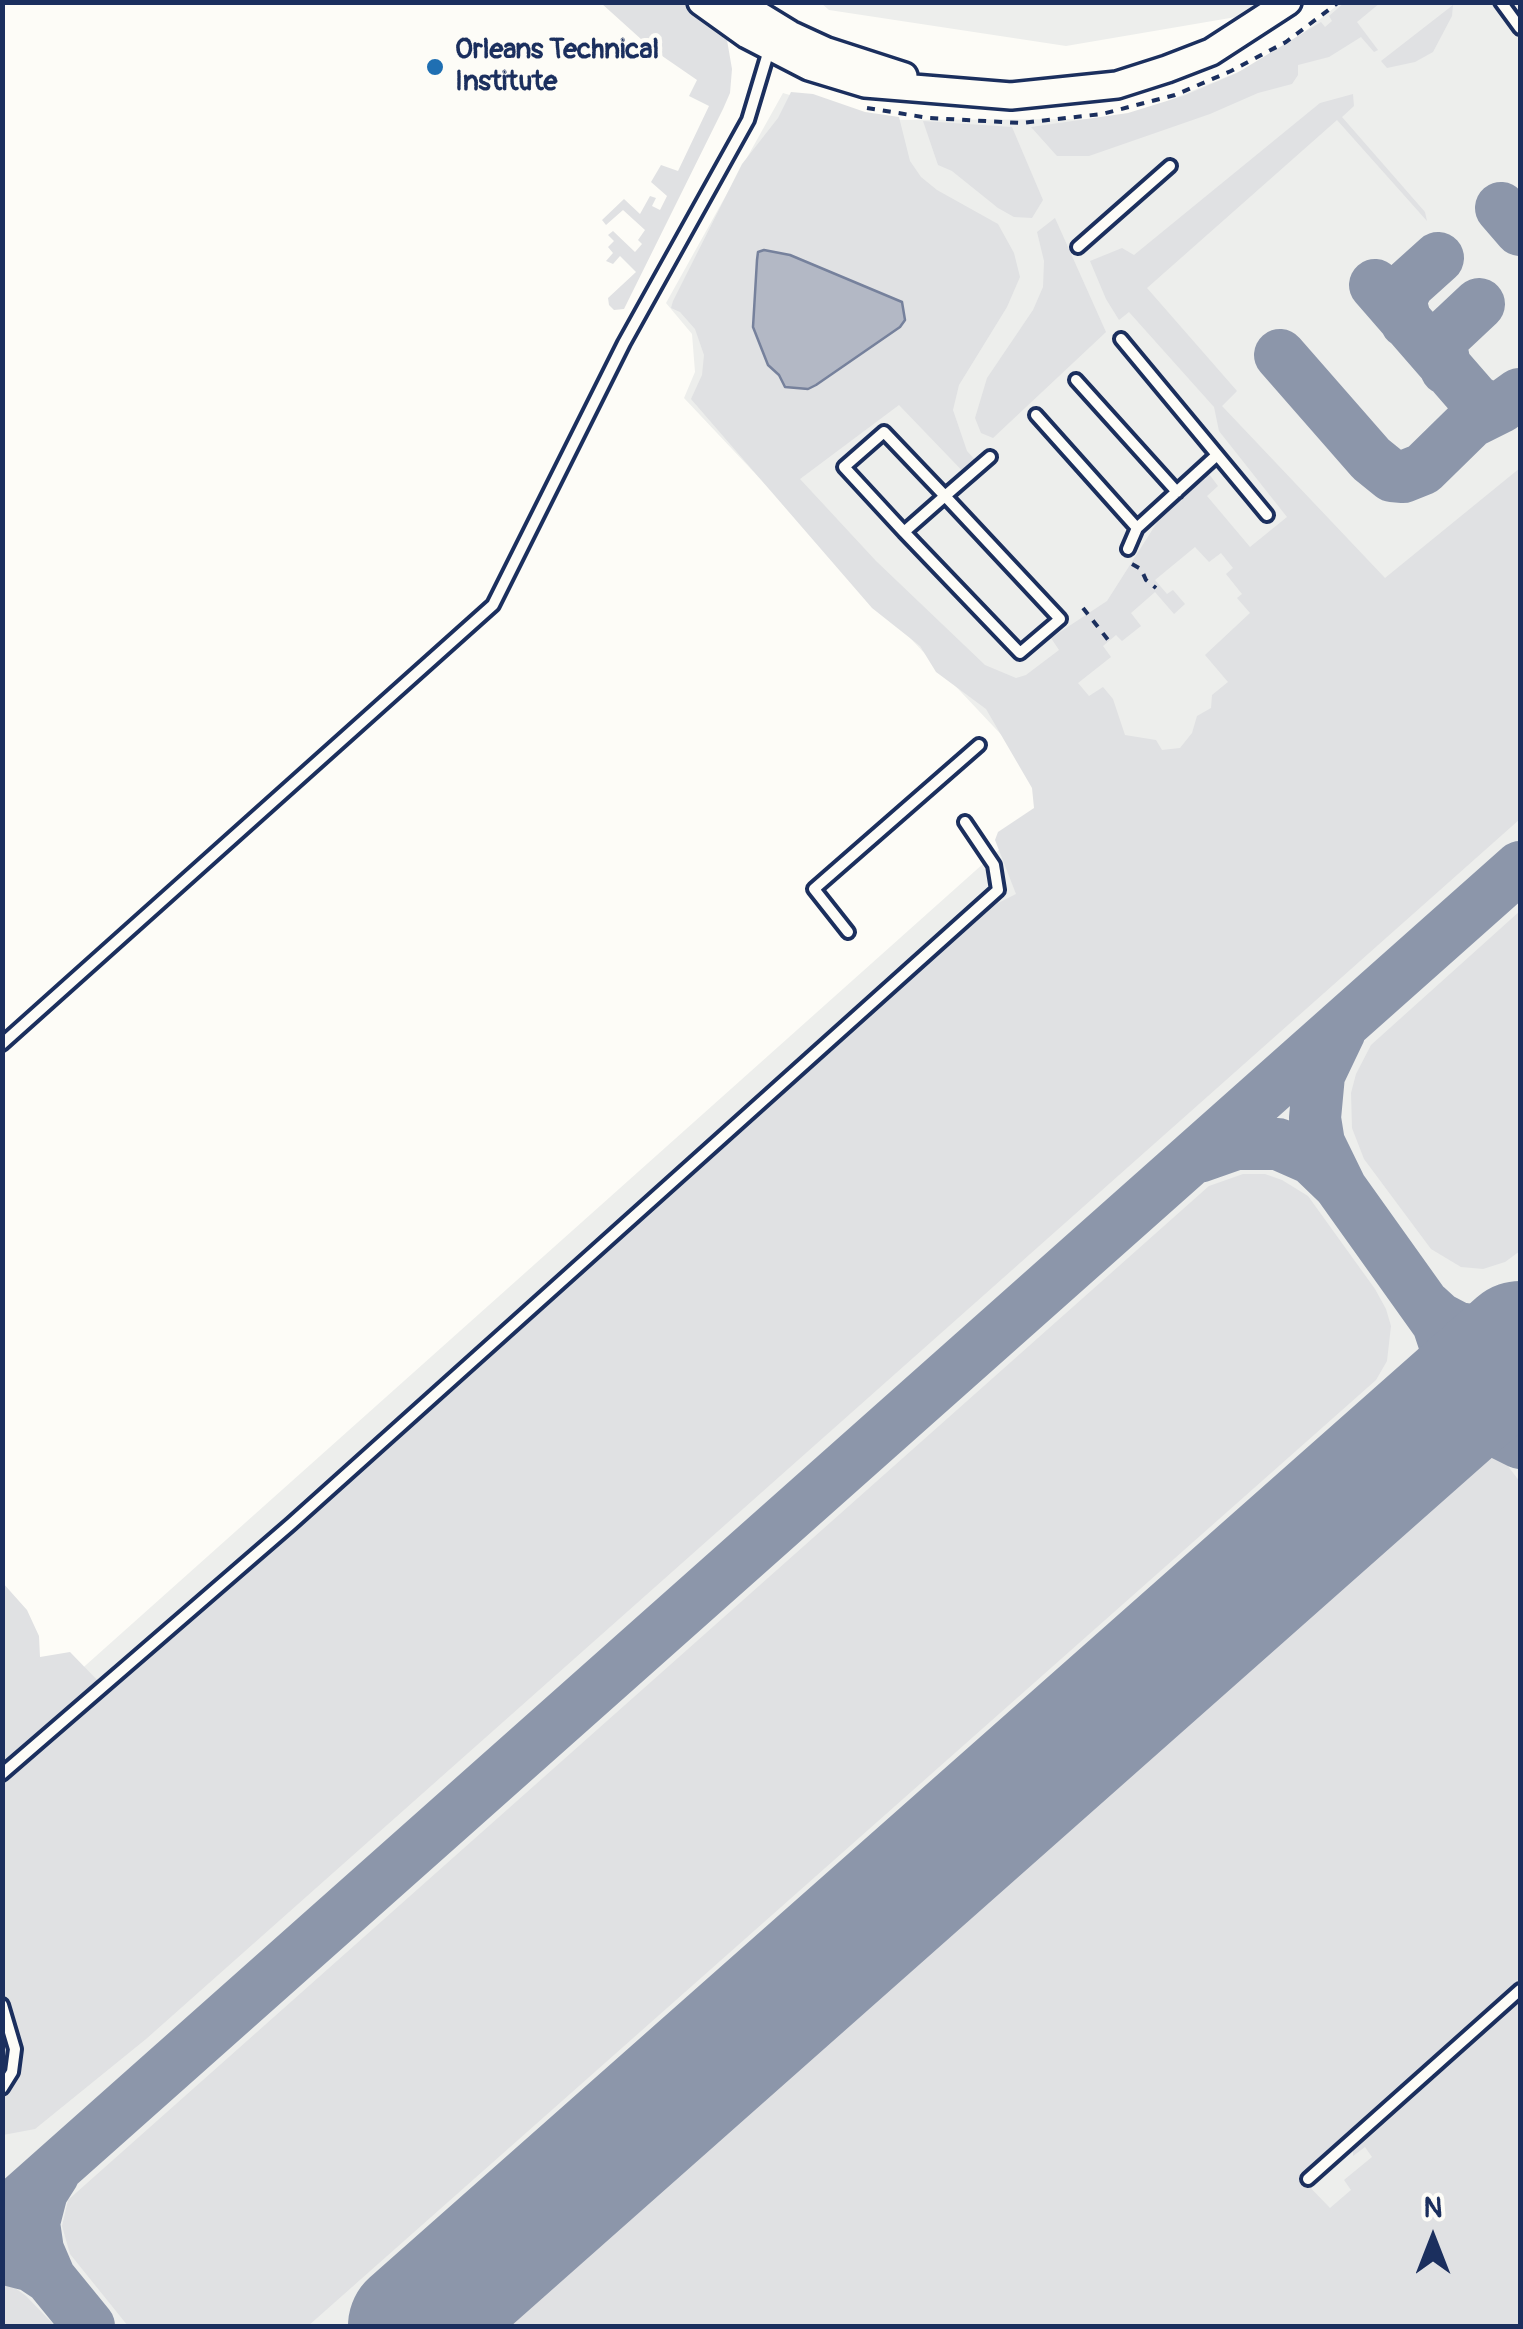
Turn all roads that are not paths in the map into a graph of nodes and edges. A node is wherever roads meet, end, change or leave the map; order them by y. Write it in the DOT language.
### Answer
graph roads {
  1 [pos="701,2"];
  2 [pos="1288,2"];
  3 [pos="1500,2"];
  4 [pos="761,24"];
  5 [pos="1520,28"];
  6 [pos="1170,166"];
  7 [pos="1078,247"];
  8 [pos="1121,339"];
  9 [pos="1076,380"];
  10 [pos="1036,416"];
  11 [pos="1217,455"];
  12 [pos="990,457"];
  13 [pos="1176,492"];
  14 [pos="945,496"];
  15 [pos="1266,516"];
  16 [pos="1138,528"];
  17 [pos="904,532"];
  18 [pos="1126,554"];
  19 [pos="979,744"];
  20 [pos="965,822"];
  21 [pos="848,932"];
  22 [pos="2,1044"];
  23 [pos="2,1774"];
  24 [pos="1520,1990"];
  25 [pos="2,2005"];
  26 [pos="2,2088"];
  27 [pos="1308,2178"];
  1 -- 4 [label="street"];
  2 -- 4 [label="street"];
  3 -- 5 [label="lane"];
  4 -- 22 [label="lane"];
  6 -- 7 [label="lane"];
  8 -- 11 [label="lane"];
  9 -- 13 [label="lane"];
  10 -- 16 [label="lane"];
  11 -- 13 [label="lane"];
  11 -- 15 [label="lane"];
  12 -- 14 [label="lane"];
  13 -- 16 [label="lane"];
  14 -- 17 [label="lane"];
  14 -- 17 [label="lane"];
  14 -- 17 [label="lane"];
  16 -- 18 [label="lane"];
  19 -- 21 [label="lane"];
  20 -- 23 [label="lane"];
  24 -- 27 [label="lane"];
  25 -- 26 [label="lane"];
}
